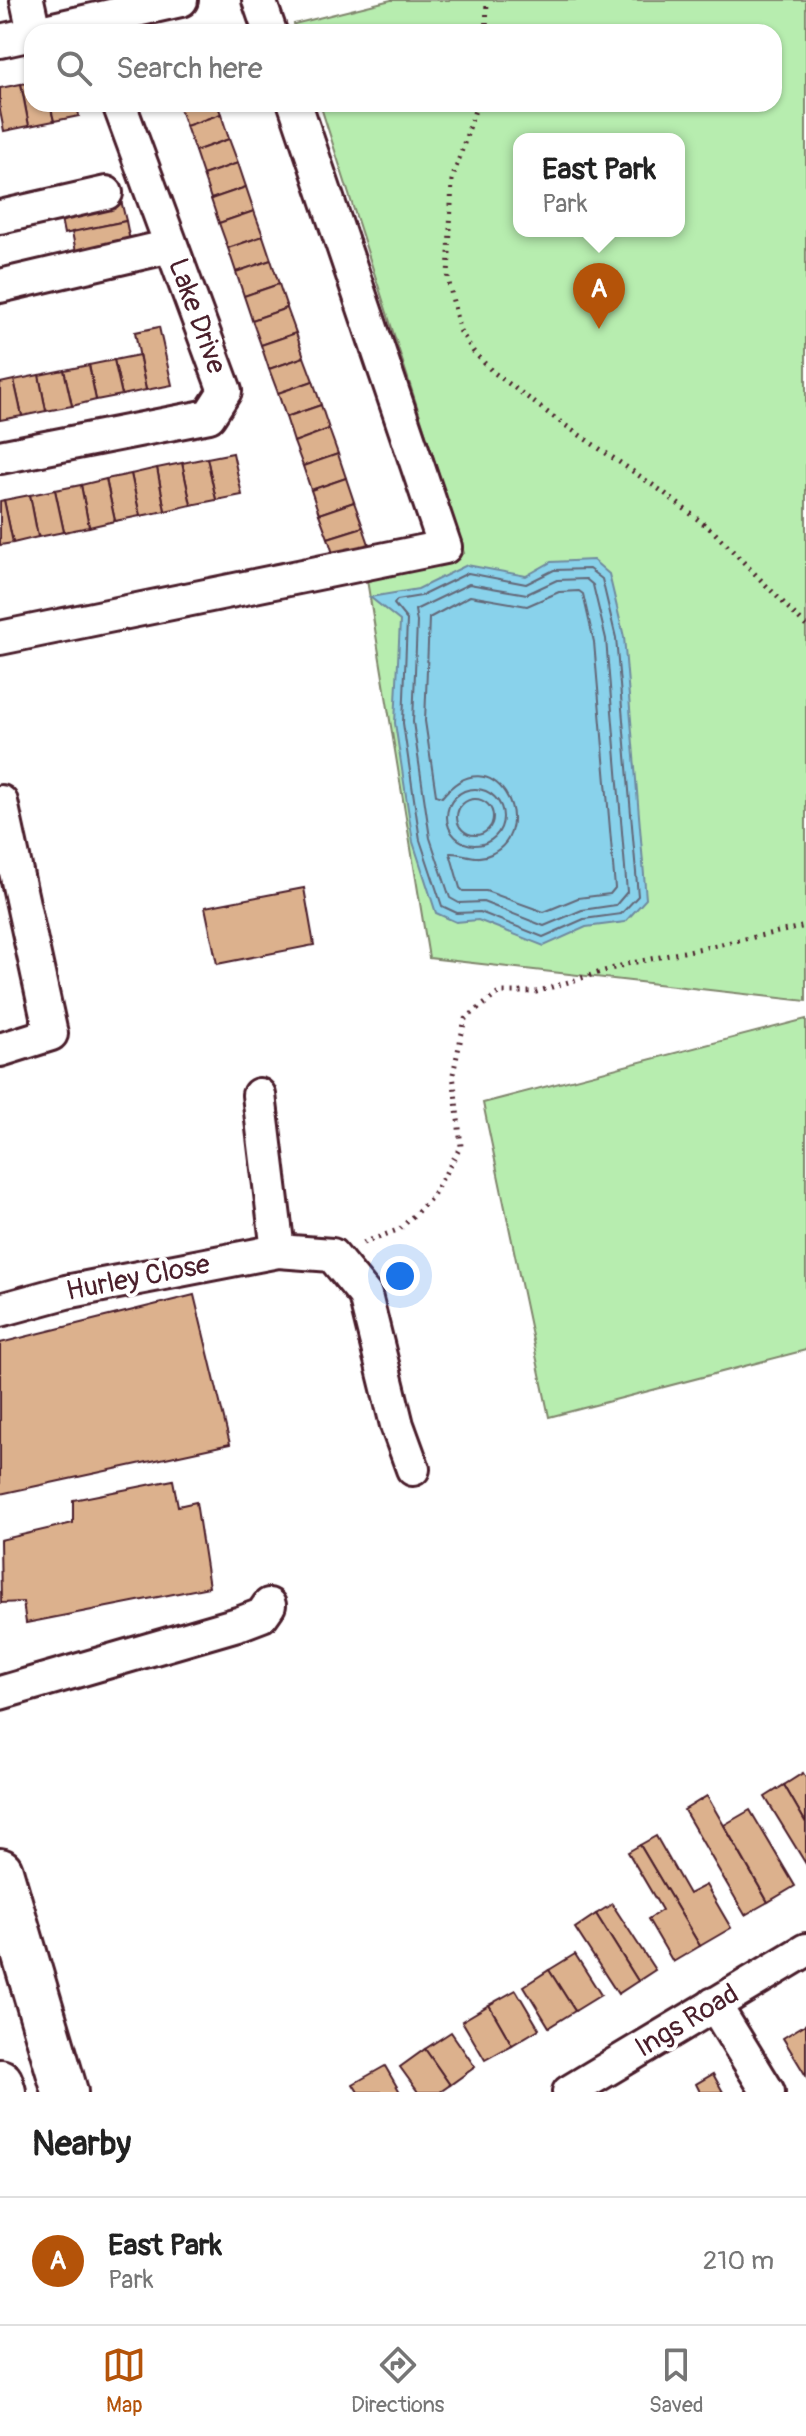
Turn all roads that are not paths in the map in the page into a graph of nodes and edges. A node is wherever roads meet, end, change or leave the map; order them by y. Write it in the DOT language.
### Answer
graph roads {
  1 [pos="27,0"];
  2 [pos="181,0"];
  3 [pos="259,0"];
  4 [pos="33,24"];
  5 [pos="97,24"];
  6 [pos="267,24"];
  7 [pos="24,36"];
  8 [pos="0,41"];
  9 [pos="122,112"];
  10 [pos="298,112"];
  11 [pos="106,193"];
  12 [pos="0,217"];
  13 [pos="171,246"];
  14 [pos="0,286"];
  15 [pos="0,457"];
  16 [pos="0,638"];
  17 [pos="1,802"];
  18 [pos="0,1050"];
  19 [pos="259,1095"];
  20 [pos="278,1251"];
  21 [pos="0,1310"];
  22 [pos="413,1469"];
  23 [pos="269,1605"];
  24 [pos="0,1693"];
  25 [pos="2,1885"];
  26 [pos="806,1950"];
  27 [pos="714,2004"];
  28 [pos="0,2082"];
  29 [pos="3,2092"];
  30 [pos="65,2092"];
  31 [pos="569,2092"];
  32 [pos="768,2092"];
  1 -- 4 [label="street"];
  2 -- 5 [label="street"];
  3 -- 6 [label="street"];
  7 -- 8 [label="street"];
  9 -- 13 [label="street, Lake Drive"];
  10 -- 16 [label="street"];
  11 -- 12 [label="street"];
  13 -- 14 [label="street"];
  13 -- 15 [label="street, Lake Drive"];
  17 -- 18 [label="street"];
  19 -- 20 [label="street"];
  20 -- 21 [label="street, Hurley Close"];
  20 -- 22 [label="street, Hurley Close"];
  23 -- 24 [label="street"];
  25 -- 30 [label="highway"];
  26 -- 27 [label="street, Ings Road"];
  27 -- 31 [label="street, Ings Road"];
  27 -- 32 [label="street"];
  28 -- 29 [label="highway"];
}
